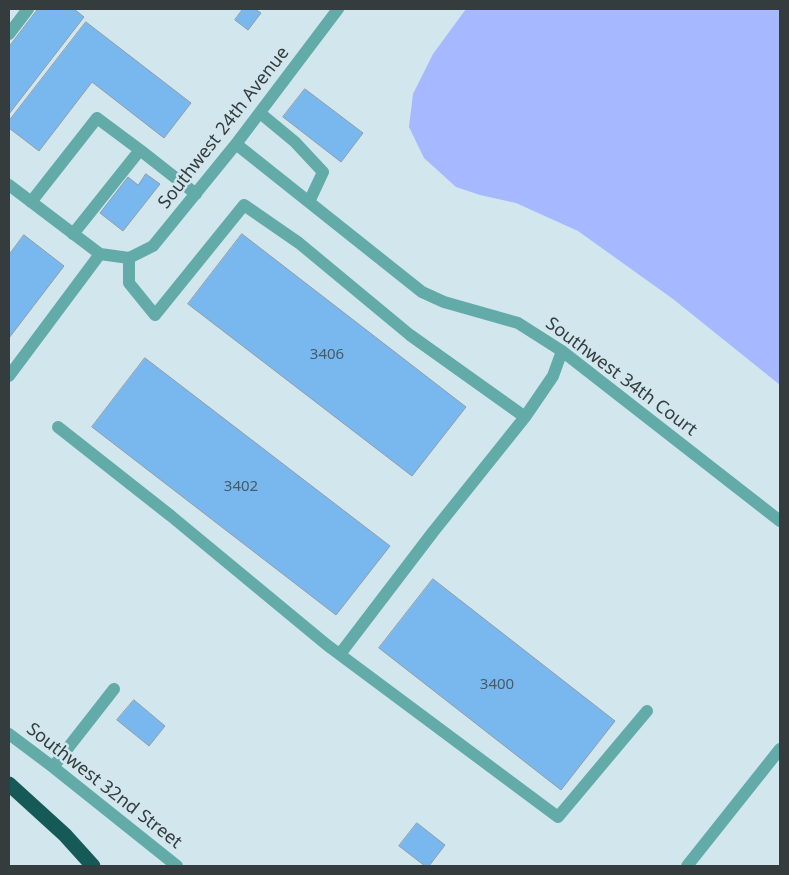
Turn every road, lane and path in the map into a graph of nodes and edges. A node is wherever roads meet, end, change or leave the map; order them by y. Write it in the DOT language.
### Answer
graph roads {
  1 [pos="28,9"];
  2 [pos="338,9"];
  3 [pos="9,34"];
  4 [pos="260,113"];
  5 [pos="236,144"];
  6 [pos="140,150"];
  7 [pos="9,185"];
  8 [pos="196,194"];
  9 [pos="31,202"];
  10 [pos="309,202"];
  11 [pos="73,234"];
  12 [pos="100,254"];
  13 [pos="129,258"];
  14 [pos="562,351"];
  15 [pos="9,376"];
  16 [pos="525,417"];
  17 [pos="58,427"];
  18 [pos="780,521"];
  19 [pos="340,654"];
  20 [pos="114,689"];
  21 [pos="647,712"];
  22 [pos="9,734"];
  23 [pos="780,749"];
  24 [pos="53,767"];
  25 [pos="9,784"];
  26 [pos="93,866"];
  27 [pos="177,866"];
  28 [pos="687,866"];
  1 -- 3 [label="street"];
  2 -- 4 [label="street, Southwest 24th Avenue"];
  4 -- 5 [label="street, Southwest 24th Avenue"];
  4 -- 10 [label="street"];
  5 -- 8 [label="street, Southwest 24th Avenue"];
  5 -- 10 [label="street, Southwest 34th Court"];
  6 -- 8 [label="street"];
  6 -- 9 [label="street"];
  6 -- 11 [label="street"];
  7 -- 9 [label="street"];
  8 -- 13 [label="street, Southwest 24th Avenue"];
  9 -- 11 [label="street"];
  10 -- 14 [label="street, Southwest 34th Court"];
  11 -- 12 [label="street"];
  12 -- 13 [label="street"];
  12 -- 15 [label="street"];
  13 -- 16 [label="street"];
  14 -- 16 [label="street"];
  14 -- 18 [label="street, Southwest 34th Court"];
  16 -- 19 [label="street"];
  17 -- 19 [label="street"];
  19 -- 21 [label="street"];
  20 -- 24 [label="street"];
  22 -- 24 [label="street, Southwest 32nd Street"];
  23 -- 28 [label="street"];
  24 -- 27 [label="street, Southwest 32nd Street"];
  25 -- 26 [label="highway"];
}
